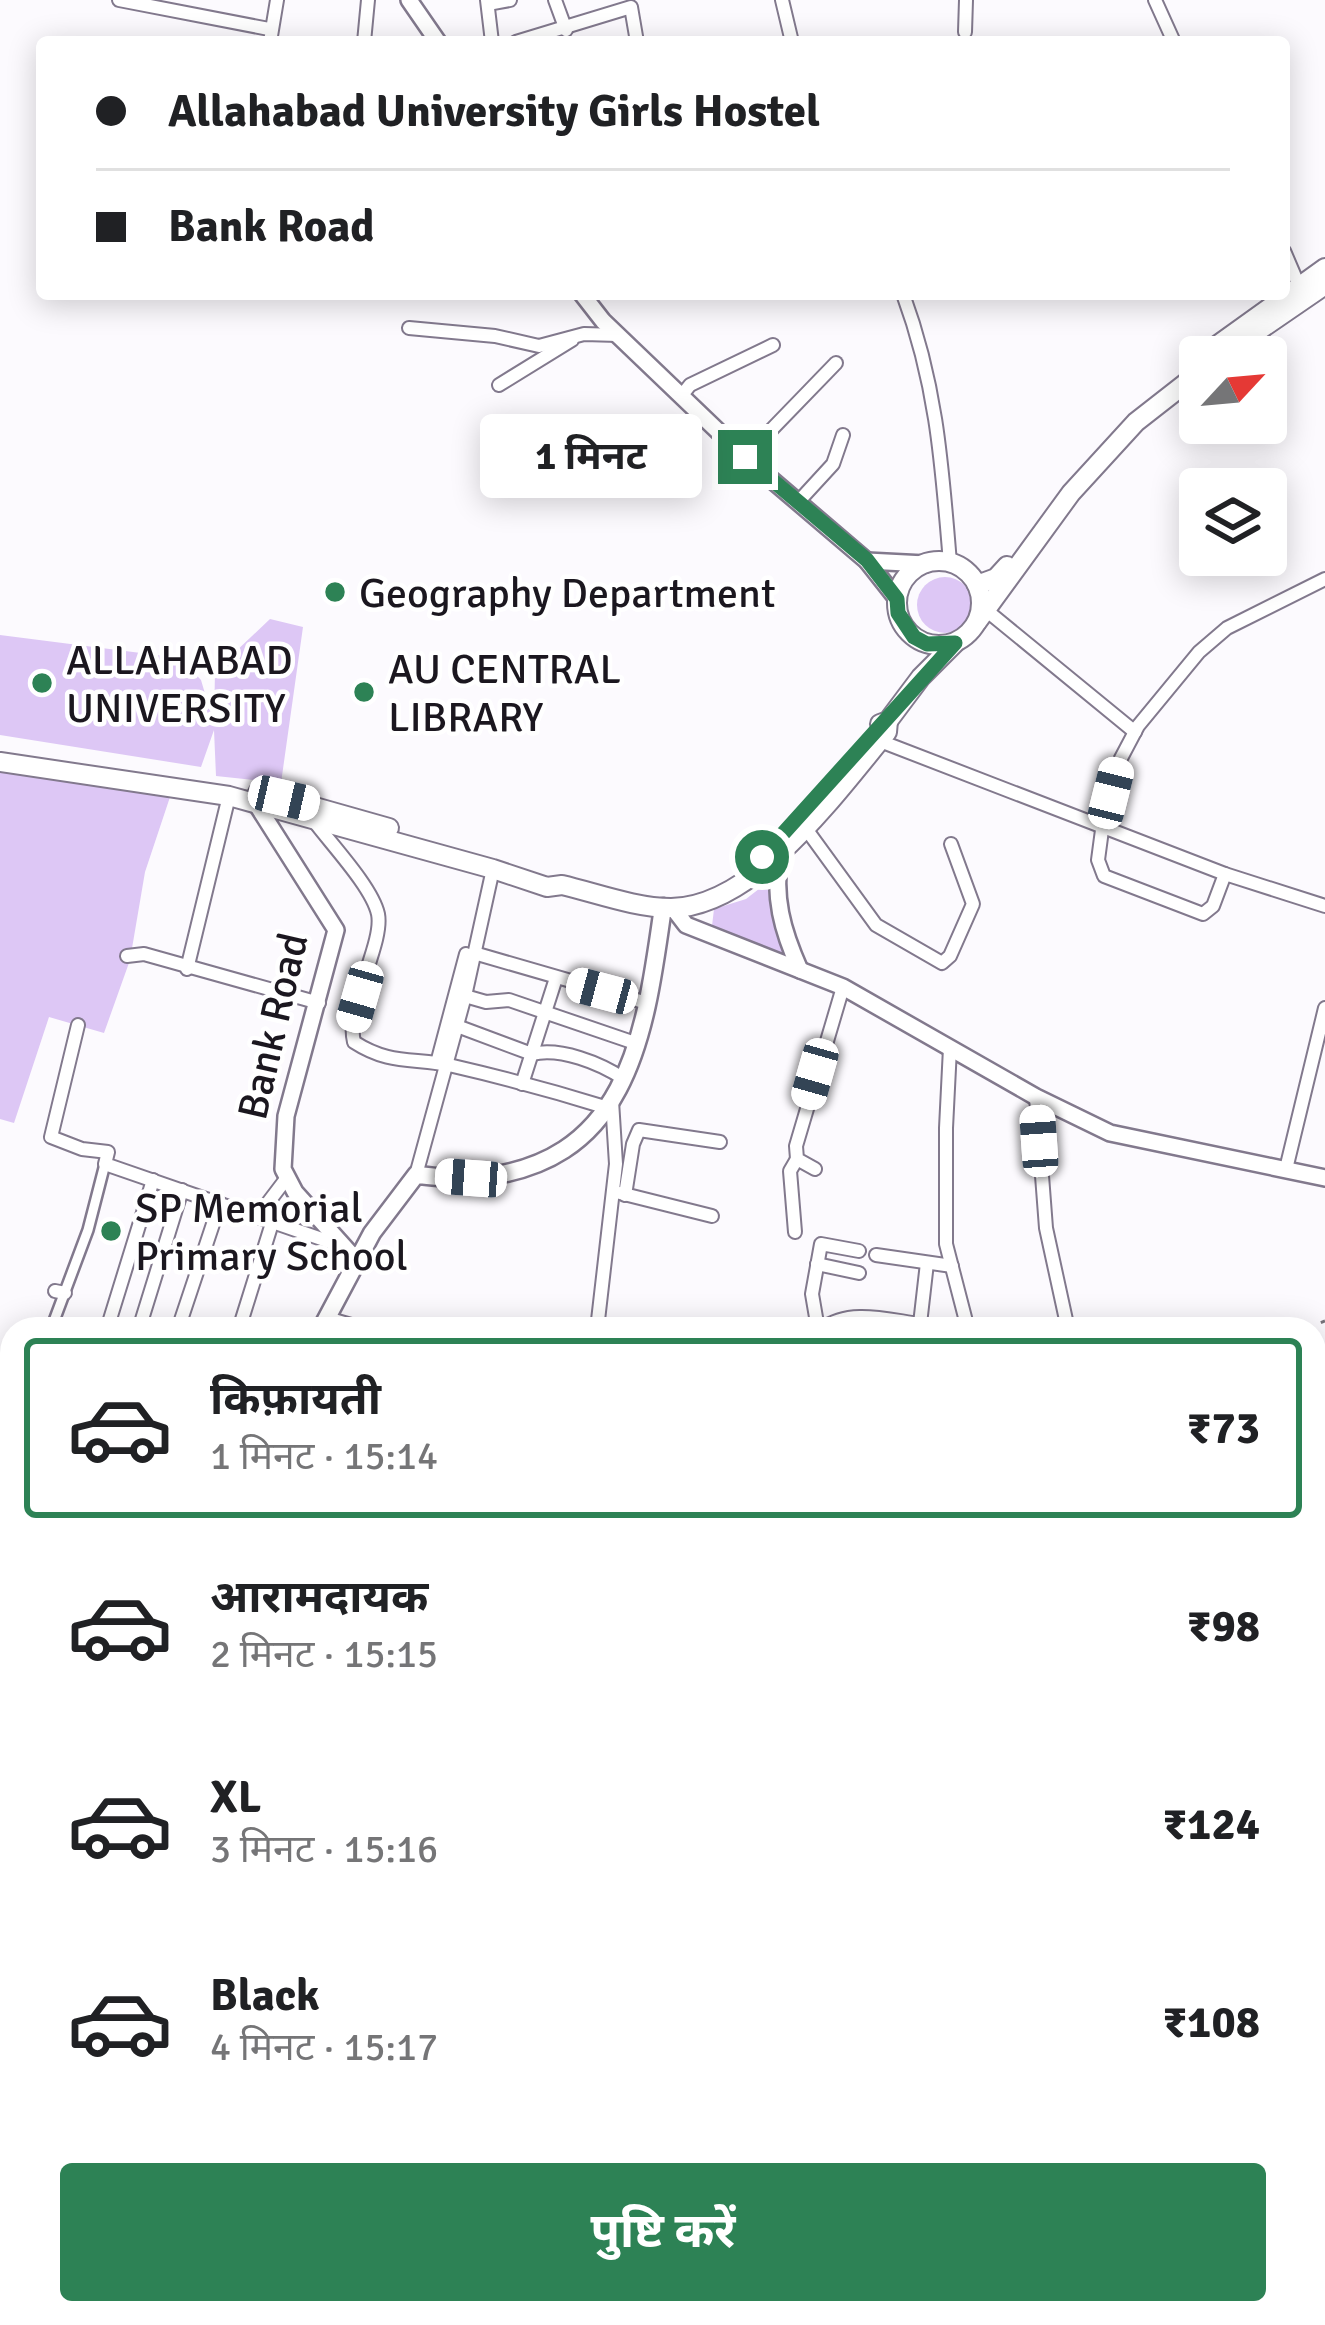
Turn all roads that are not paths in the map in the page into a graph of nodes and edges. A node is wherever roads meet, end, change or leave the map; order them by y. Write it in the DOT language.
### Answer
graph roads {
  1 [pos="119,0"];
  2 [pos="278,0"];
  3 [pos="368,0"];
  4 [pos="409,0"];
  5 [pos="510,0"];
  6 [pos="554,0"];
  7 [pos="782,0"];
  8 [pos="966,0"];
  9 [pos="1155,0"];
  10 [pos="488,2"];
  11 [pos="566,30"];
  12 [pos="965,32"];
  13 [pos="269,36"];
  14 [pos="365,36"];
  15 [pos="434,36"];
  16 [pos="491,36"];
  17 [pos="547,36"];
  18 [pos="636,36"];
  19 [pos="791,36"];
  20 [pos="1171,36"];
  21 [pos="1290,265"];
  22 [pos="1325,268"];
  23 [pos="1299,286"];
  24 [pos="1325,286"];
  25 [pos="1290,293"];
  26 [pos="587,300"];
  27 [pos="905,300"];
  28 [pos="1280,300"];
  29 [pos="409,328"];
  30 [pos="584,334"];
  31 [pos="618,335"];
  32 [pos="1230,336"];
  33 [pos="1251,336"];
  34 [pos="773,345"];
  35 [pos="836,363"];
  36 [pos="1179,375"];
  37 [pos="499,385"];
  38 [pos="1179,388"];
  39 [pos="682,395"];
  40 [pos="843,436"];
  41 [pos="745,457"];
  42 [pos="799,501"];
  43 [pos="867,560"];
  44 [pos="950,562"];
  45 [pos="925,564"];
  46 [pos="1325,580"];
  47 [pos="977,585"];
  48 [pos="897,599"];
  49 [pos="982,616"];
  50 [pos="955,643"];
  51 [pos="888,721"];
  52 [pos="1135,732"];
  53 [pos="880,741"];
  54 [pos="0,753"];
  55 [pos="0,763"];
  56 [pos="229,796"];
  57 [pos="256,797"];
  58 [pos="313,818"];
  59 [pos="804,826"];
  60 [pos="1102,826"];
  61 [pos="951,844"];
  62 [pos="780,853"];
  63 [pos="493,868"];
  64 [pos="761,869"];
  65 [pos="1225,874"];
  66 [pos="562,885"];
  67 [pos="481,898"];
  68 [pos="1325,906"];
  69 [pos="668,907"];
  70 [pos="474,953"];
  71 [pos="127,956"];
  72 [pos="188,969"];
  73 [pos="800,970"];
  74 [pos="556,978"];
  75 [pos="843,987"];
  76 [pos="465,996"];
  77 [pos="320,1003"];
  78 [pos="647,1003"];
  79 [pos="1325,1008"];
  80 [pos="543,1015"];
  81 [pos="78,1025"];
  82 [pos="457,1025"];
  83 [pos="635,1042"];
  84 [pos="950,1048"];
  85 [pos="532,1054"];
  86 [pos="441,1064"];
  87 [pos="624,1079"];
  88 [pos="522,1084"];
  89 [pos="1036,1097"];
  90 [pos="610,1105"];
  91 [pos="720,1142"];
  92 [pos="797,1159"];
  93 [pos="104,1165"];
  94 [pos="814,1169"];
  95 [pos="1286,1169"];
  96 [pos="416,1175"];
  97 [pos="1325,1178"];
  98 [pos="286,1179"];
  99 [pos="153,1180"];
  100 [pos="182,1190"];
  101 [pos="619,1193"];
  102 [pos="220,1203"];
  103 [pos="712,1216"];
  104 [pos="271,1220"];
  105 [pos="794,1232"];
  106 [pos="340,1245"];
  107 [pos="859,1251"];
  108 [pos="876,1255"];
  109 [pos="358,1262"];
  110 [pos="927,1263"];
  111 [pos="817,1264"];
  112 [pos="952,1266"];
  113 [pos="859,1273"];
  114 [pos="54,1317"];
  115 [pos="111,1317"];
  116 [pos="143,1317"];
  117 [pos="182,1317"];
  118 [pos="243,1317"];
  119 [pos="327,1317"];
  120 [pos="598,1317"];
  121 [pos="817,1317"];
  122 [pos="921,1317"];
  123 [pos="965,1317"];
  124 [pos="1065,1317"];
  1 -- 13 [label="street"];
  2 -- 13 [label="street"];
  3 -- 14 [label="street"];
  4 -- 15 [label="street"];
  5 -- 10 [label="street"];
  6 -- 11 [label="street"];
  7 -- 19 [label="street"];
  8 -- 12 [label="street"];
  9 -- 20 [label="street"];
  10 -- 16 [label="street"];
  11 -- 17 [label="street"];
  11 -- 18 [label="street"];
  21 -- 23 [label="street"];
  22 -- 23 [label="highway"];
  23 -- 25 [label="highway"];
  24 -- 33 [label="highway"];
  26 -- 31 [label="street"];
  27 -- 44 [label="street"];
  28 -- 32 [label="highway"];
  29 -- 30 [label="street"];
  30 -- 31 [label="street"];
  30 -- 37 [label="street"];
  31 -- 39 [label="street"];
  34 -- 39 [label="street"];
  35 -- 41 [label="street"];
  36 -- 47 [label="highway"];
  38 -- 49 [label="highway"];
  39 -- 41 [label="street"];
  40 -- 42 [label="street"];
  41 -- 42 [label="street"];
  42 -- 43 [label="street"];
  43 -- 45 [label="street"];
  43 -- 48 [label="street"];
  44 -- 45 [label="highway"];
  44 -- 47 [label="highway"];
  45 -- 48 [label="highway"];
  46 -- 52 [label="street"];
  47 -- 49 [label="highway"];
  48 -- 50 [label="highway"];
  49 -- 50 [label="highway"];
  49 -- 52 [label="street"];
  50 -- 51 [label="highway"];
  51 -- 53 [label="highway"];
  51 -- 64 [label="highway"];
  52 -- 60 [label="street"];
  53 -- 59 [label="highway"];
  53 -- 60 [label="street"];
  54 -- 57 [label="highway"];
  55 -- 56 [label="highway"];
  56 -- 57 [label="highway"];
  56 -- 72 [label="street"];
  57 -- 58 [label="highway"];
  57 -- 66 [label="highway"];
  57 -- 77 [label="street, Bank Road"];
  58 -- 63 [label="highway"];
  58 -- 86 [label="street"];
  59 -- 61 [label="street"];
  59 -- 62 [label="highway"];
  60 -- 65 [label="street"];
  60 -- 65 [label="street"];
  62 -- 64 [label="highway"];
  62 -- 73 [label="street"];
  63 -- 66 [label="highway"];
  63 -- 70 [label="street"];
  64 -- 69 [label="highway"];
  65 -- 68 [label="street"];
  66 -- 69 [label="highway"];
  67 -- 86 [label="street"];
  69 -- 73 [label="street"];
  69 -- 78 [label="main road"];
  70 -- 74 [label="street"];
  70 -- 76 [label="street"];
  71 -- 72 [label="street"];
  72 -- 77 [label="street"];
  73 -- 75 [label="street"];
  74 -- 78 [label="street"];
  74 -- 80 [label="street"];
  75 -- 84 [label="street"];
  75 -- 92 [label="street"];
  76 -- 80 [label="street"];
  76 -- 82 [label="street"];
  77 -- 98 [label="street, Bank Road"];
  78 -- 83 [label="main road"];
  79 -- 95 [label="street"];
  80 -- 83 [label="street"];
  80 -- 85 [label="street"];
  81 -- 93 [label="street"];
  82 -- 85 [label="street"];
  82 -- 86 [label="street"];
  83 -- 87 [label="main road"];
  84 -- 89 [label="street"];
  84 -- 112 [label="street"];
  85 -- 87 [label="street"];
  85 -- 88 [label="street"];
  86 -- 88 [label="street"];
  86 -- 96 [label="street"];
  87 -- 90 [label="main road"];
  88 -- 90 [label="street"];
  89 -- 95 [label="street"];
  89 -- 124 [label="street"];
  90 -- 96 [label="main road"];
  90 -- 101 [label="street"];
  91 -- 101 [label="street"];
  92 -- 94 [label="street"];
  92 -- 105 [label="street"];
  93 -- 99 [label="street"];
  93 -- 114 [label="street"];
  95 -- 97 [label="street"];
  96 -- 109 [label="main road"];
  98 -- 104 [label="street"];
  98 -- 106 [label="street, Bank Road"];
  99 -- 100 [label="street"];
  99 -- 115 [label="street"];
  100 -- 102 [label="street"];
  100 -- 116 [label="street"];
  101 -- 103 [label="street"];
  101 -- 120 [label="street"];
  102 -- 104 [label="street"];
  102 -- 117 [label="street"];
  104 -- 106 [label="street"];
  104 -- 118 [label="street"];
  106 -- 109 [label="street, Bank Road"];
  107 -- 111 [label="street"];
  108 -- 110 [label="street"];
  109 -- 119 [label="main road"];
  110 -- 112 [label="street"];
  110 -- 122 [label="street"];
  111 -- 113 [label="street"];
  111 -- 121 [label="street"];
  112 -- 123 [label="street"];
}
